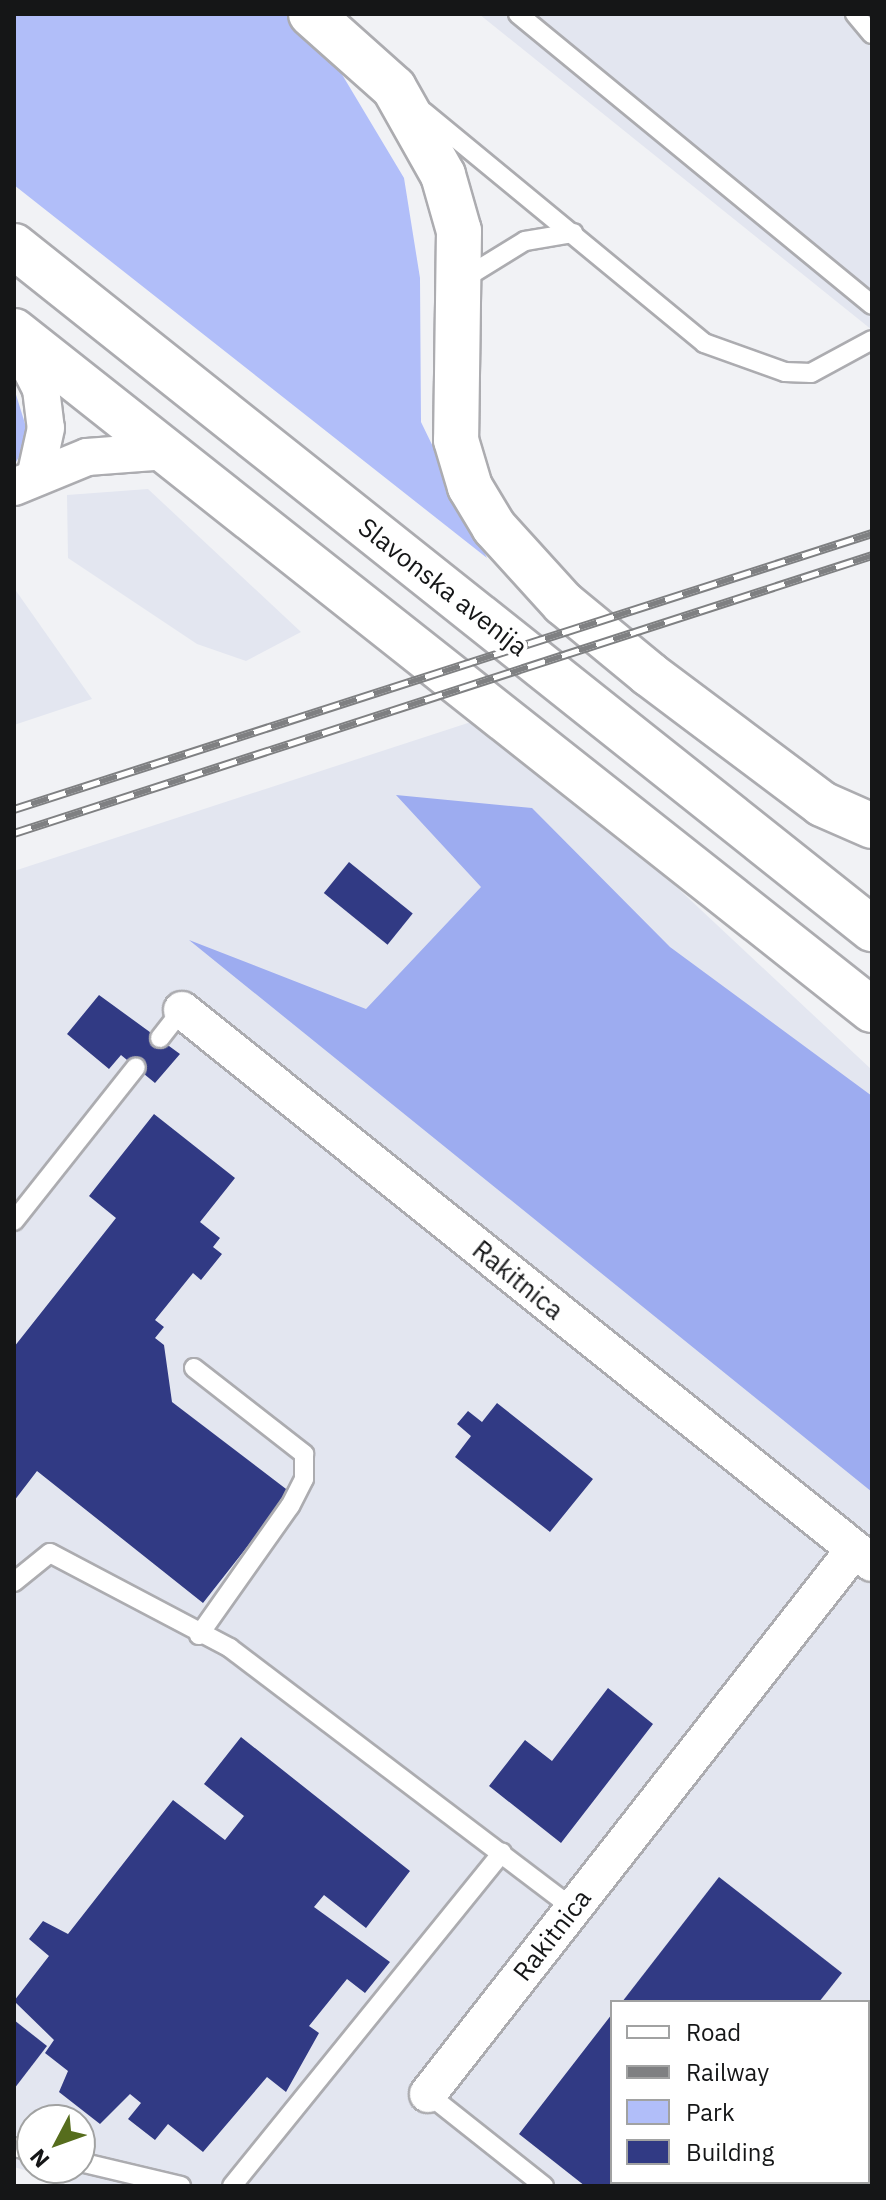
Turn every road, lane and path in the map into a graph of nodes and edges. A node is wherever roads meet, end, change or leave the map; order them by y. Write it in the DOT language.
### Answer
graph roads {
  1 [pos="311,14"];
  2 [pos="518,14"];
  3 [pos="855,14"];
  4 [pos="872,34"];
  5 [pos="394,88"];
  6 [pos="573,233"];
  7 [pos="14,246"];
  8 [pos="459,282"];
  9 [pos="872,305"];
  10 [pos="14,333"];
  11 [pos="872,340"];
  12 [pos="167,451"];
  13 [pos="25,480"];
  14 [pos="872,826"];
  15 [pos="872,929"];
  16 [pos="872,1010"];
  17 [pos="171,1024"];
  18 [pos="136,1067"];
  19 [pos="14,1221"];
  20 [pos="194,1368"];
  21 [pos="863,1556"];
  22 [pos="14,1582"];
  23 [pos="199,1635"];
  24 [pos="502,1853"];
  25 [pos="573,1908"];
  26 [pos="428,2094"];
  27 [pos="96,2166"];
  28 [pos="181,2186"];
  29 [pos="232,2186"];
  30 [pos="544,2186"];
  1 -- 5 [label="main road"];
  2 -- 9 [label="lane"];
  3 -- 4 [label="lane"];
  5 -- 6 [label="lane"];
  5 -- 8 [label="main road"];
  6 -- 8 [label="lane"];
  6 -- 11 [label="lane"];
  7 -- 15 [label="main road, Slavonska avenija"];
  8 -- 14 [label="main road"];
  10 -- 12 [label="main road"];
  10 -- 13 [label="street"];
  12 -- 13 [label="street"];
  12 -- 16 [label="main road"];
  17 -- 21 [label="street, Rakitnica"];
  18 -- 19 [label="lane"];
  20 -- 23 [label="lane"];
  21 -- 25 [label="street, Rakitnica"];
  22 -- 23 [label="lane"];
  23 -- 24 [label="lane"];
  24 -- 25 [label="lane"];
  24 -- 29 [label="lane"];
  25 -- 26 [label="street, Rakitnica"];
  26 -- 30 [label="lane"];
  27 -- 28 [label="lane"];
}
